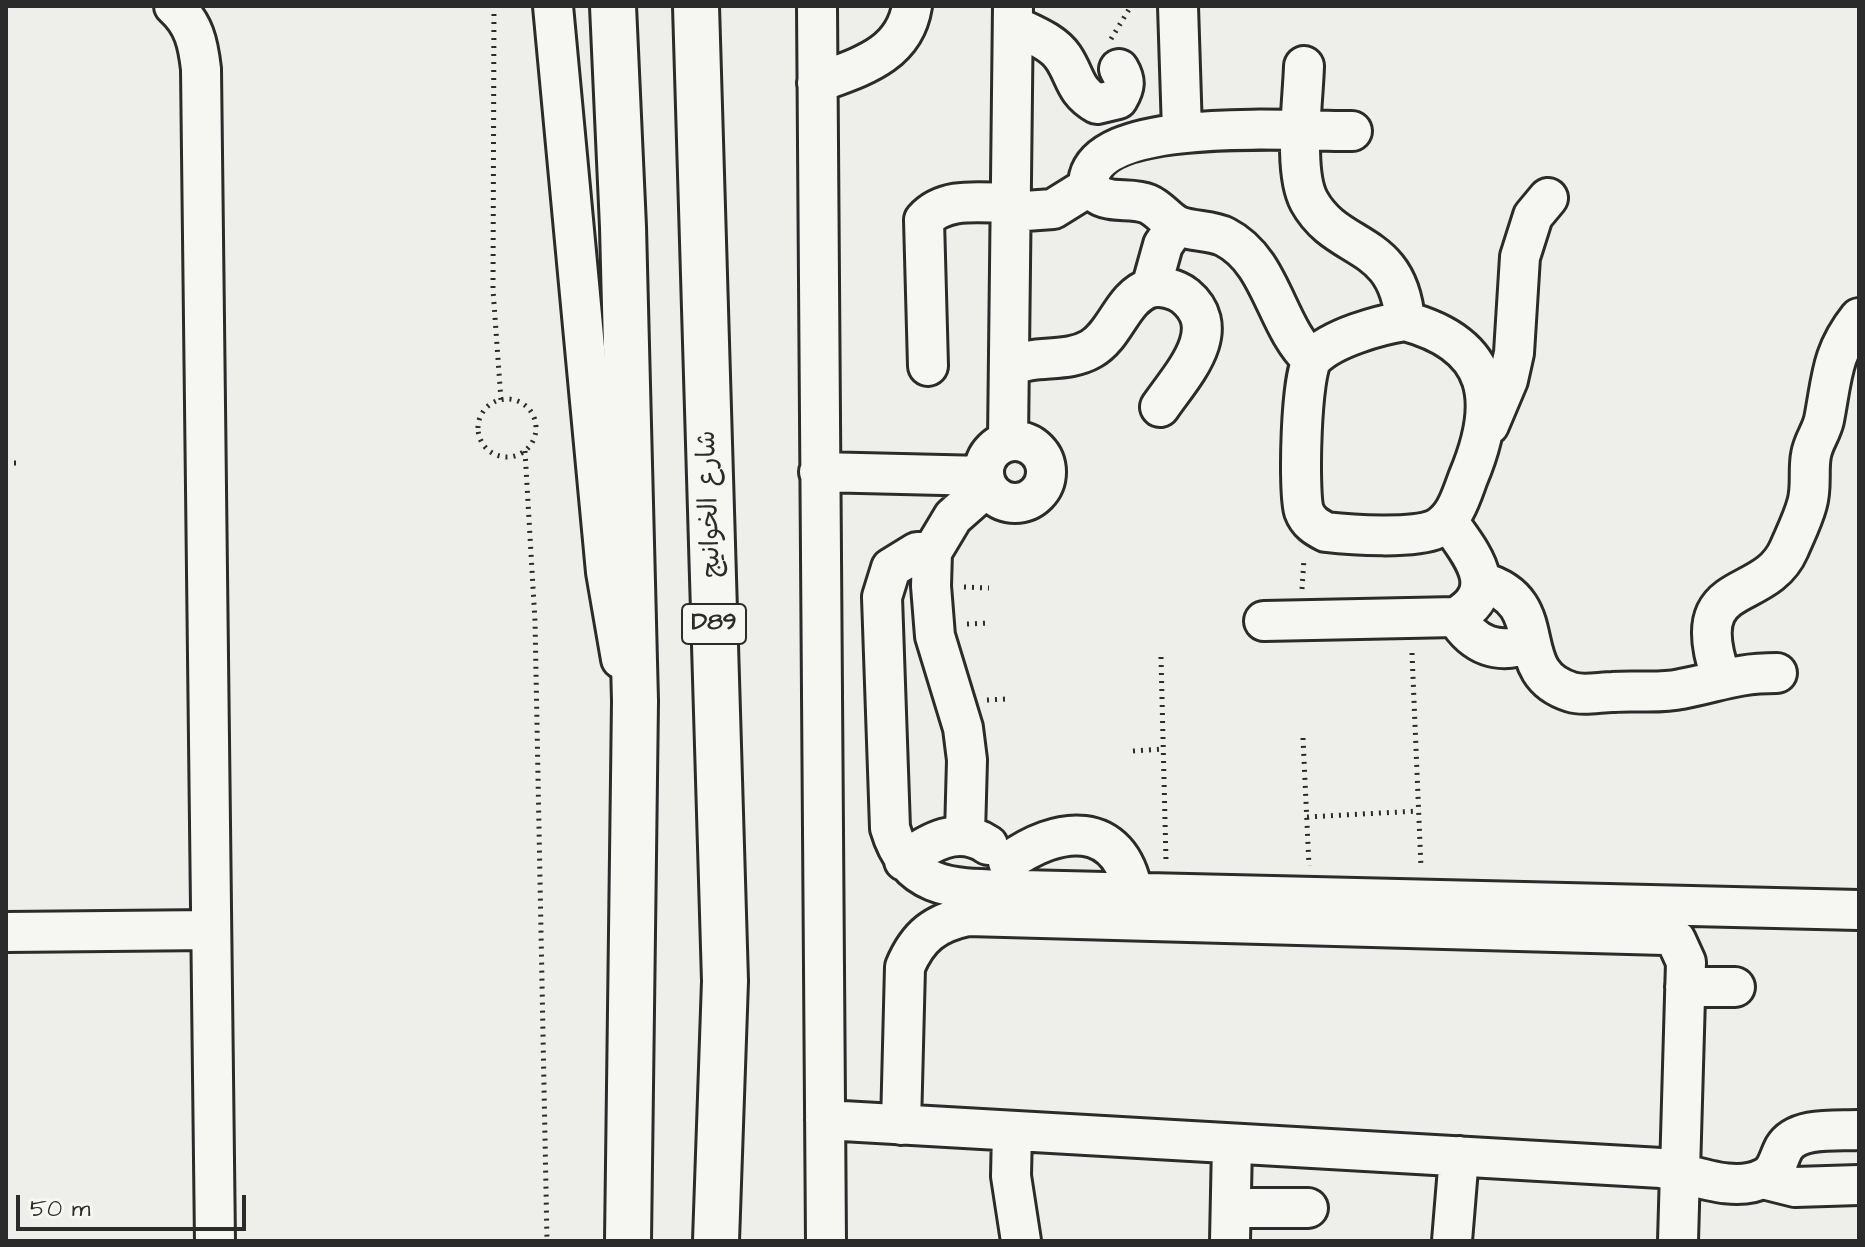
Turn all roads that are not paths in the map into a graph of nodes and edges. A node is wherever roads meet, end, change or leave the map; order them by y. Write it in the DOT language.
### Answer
graph roads {
  1 [pos="174,6"];
  2 [pos="553,6"];
  3 [pos="613,6"];
  4 [pos="696,6"];
  5 [pos="817,6"];
  6 [pos="912,6"];
  7 [pos="1178,6"];
  8 [pos="1013,16"];
  9 [pos="1304,66"];
  10 [pos="1119,69"];
  11 [pos="817,83"];
  12 [pos="1182,131"];
  13 [pos="1352,131"];
  14 [pos="1302,132"];
  15 [pos="1090,186"];
  16 [pos="1548,198"];
  17 [pos="1011,208"];
  18 [pos="1176,226"];
  19 [pos="1151,288"];
  20 [pos="1859,318"];
  21 [pos="1405,321"];
  22 [pos="1516,326"];
  23 [pos="1451,339"];
  24 [pos="1311,359"];
  25 [pos="928,366"];
  26 [pos="1009,367"];
  27 [pos="1160,407"];
  28 [pos="1486,431"];
  29 [pos="1008,441"];
  30 [pos="819,472"];
  31 [pos="986,482"];
  32 [pos="1448,521"];
  33 [pos="932,552"];
  34 [pos="1482,582"];
  35 [pos="1456,617"];
  36 [pos="1282,621"];
  37 [pos="1530,643"];
  38 [pos="1777,673"];
  39 [pos="1721,677"];
  40 [pos="635,701"];
  41 [pos="965,834"];
  42 [pos="904,861"];
  43 [pos="1015,876"];
  44 [pos="1150,893"];
  45 [pos="1859,910"];
  46 [pos="211,930"];
  47 [pos="6,932"];
  48 [pos="1685,987"];
  49 [pos="1735,987"];
  50 [pos="825,1120"];
  51 [pos="901,1125"];
  52 [pos="1012,1131"];
  53 [pos="1842,1131"];
  54 [pos="1232,1144"];
  55 [pos="1459,1156"];
  56 [pos="1681,1172"];
  57 [pos="1763,1179"];
  58 [pos="1842,1185"];
  59 [pos="1308,1208"];
  60 [pos="1230,1224"];
  61 [pos="215,1241"];
  62 [pos="628,1241"];
  63 [pos="716,1241"];
  64 [pos="826,1241"];
  65 [pos="1021,1241"];
  66 [pos="1452,1241"];
  67 [pos="1678,1241"];
  1 -- 46 [label="street"];
  2 -- 40 [label="street"];
  3 -- 40 [label="highway"];
  4 -- 63 [label="highway, شارع الخوانيج / D89"];
  5 -- 11 [label="street"];
  6 -- 11 [label="street"];
  7 -- 12 [label="street"];
  8 -- 10 [label="street"];
  8 -- 17 [label="street"];
  9 -- 14 [label="street"];
  11 -- 30 [label="street"];
  12 -- 14 [label="street"];
  12 -- 15 [label="street"];
  13 -- 14 [label="street"];
  14 -- 21 [label="street"];
  15 -- 17 [label="street"];
  15 -- 18 [label="street"];
  16 -- 22 [label="street"];
  17 -- 25 [label="street"];
  17 -- 26 [label="street"];
  18 -- 19 [label="street"];
  18 -- 24 [label="street"];
  19 -- 26 [label="street"];
  19 -- 27 [label="street"];
  20 -- 39 [label="street"];
  21 -- 23 [label="street"];
  21 -- 24 [label="street"];
  22 -- 23 [label="street"];
  22 -- 28 [label="street"];
  23 -- 28 [label="street"];
  24 -- 32 [label="street"];
  26 -- 29 [label="street"];
  28 -- 32 [label="street"];
  29 -- 31 [label="street"];
  29 -- 31 [label="street"];
  30 -- 31 [label="street"];
  30 -- 50 [label="street"];
  31 -- 33 [label="street"];
  32 -- 34 [label="street"];
  33 -- 41 [label="street"];
  33 -- 42 [label="street"];
  34 -- 35 [label="street"];
  34 -- 37 [label="street"];
  35 -- 36 [label="street"];
  35 -- 37 [label="street"];
  37 -- 39 [label="street"];
  38 -- 39 [label="street"];
  40 -- 62 [label="highway"];
  41 -- 42 [label="street"];
  41 -- 43 [label="street"];
  42 -- 43 [label="street"];
  43 -- 44 [label="street"];
  43 -- 44 [label="street"];
  44 -- 45 [label="street"];
  46 -- 47 [label="street"];
  46 -- 61 [label="street"];
  48 -- 49 [label="street"];
  48 -- 51 [label="street"];
  48 -- 56 [label="street"];
  50 -- 51 [label="street"];
  50 -- 64 [label="street"];
  51 -- 52 [label="street"];
  52 -- 54 [label="street"];
  52 -- 65 [label="street"];
  53 -- 57 [label="street"];
  53 -- 58 [label="street"];
  54 -- 55 [label="street"];
  54 -- 60 [label="street"];
  55 -- 56 [label="street"];
  55 -- 66 [label="street"];
  56 -- 57 [label="street"];
  56 -- 67 [label="street"];
  57 -- 58 [label="street"];
  59 -- 60 [label="street"];
}
